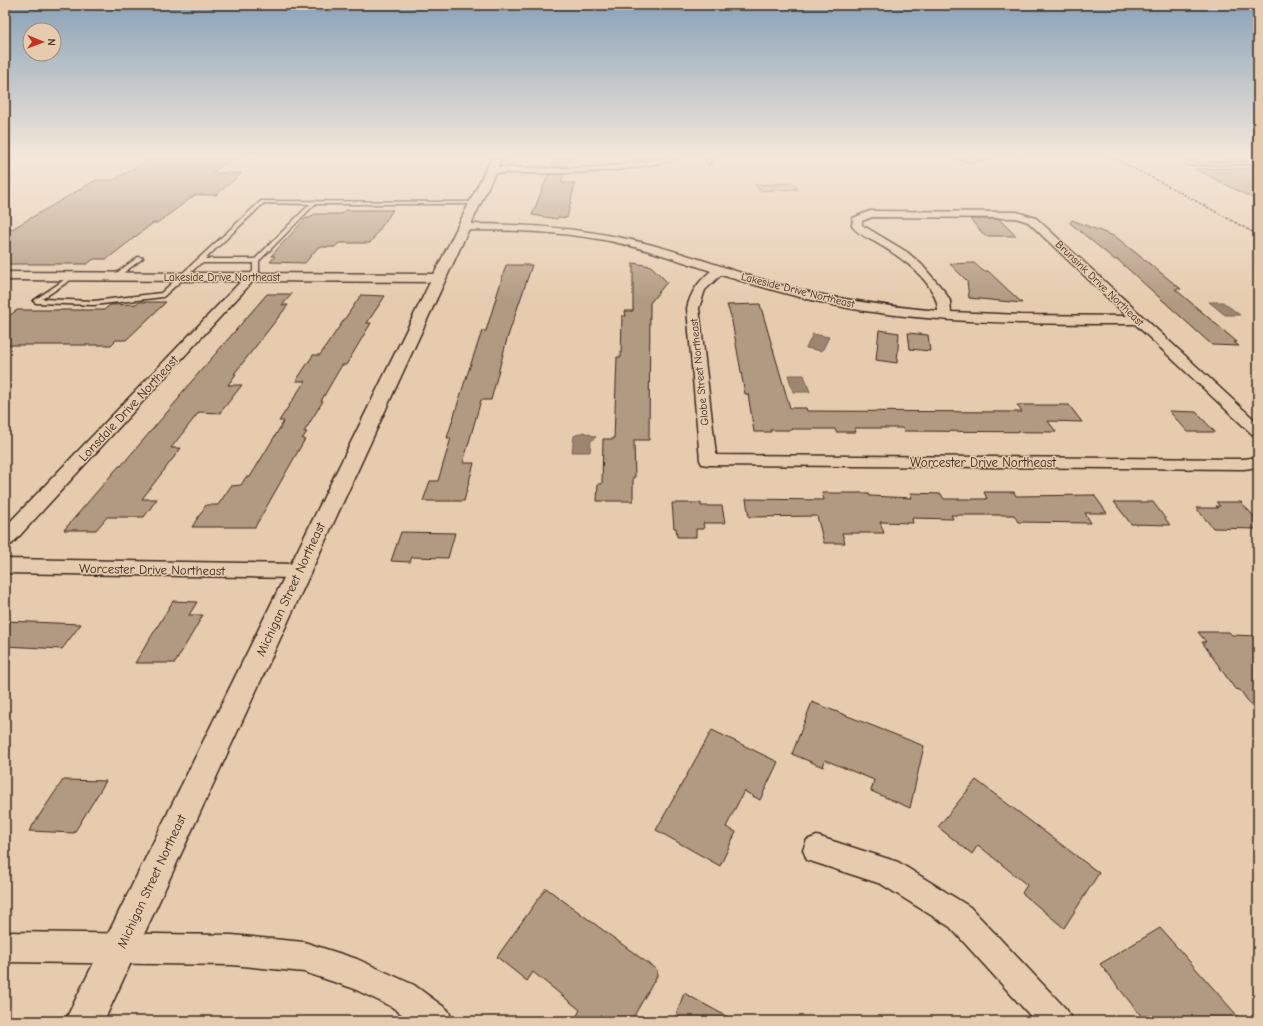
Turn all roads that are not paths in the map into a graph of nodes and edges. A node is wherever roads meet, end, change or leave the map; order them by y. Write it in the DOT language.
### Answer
graph roads {
  1 [pos="260,205"];
  2 [pos="311,205"];
  3 [pos="474,205"];
  4 [pos="464,227"];
  5 [pos="140,258"];
  6 [pos="199,261"];
  7 [pos="256,261"];
  8 [pos="720,270"];
  9 [pos="5,276"];
  10 [pos="73,276"];
  11 [pos="116,276"];
  12 [pos="182,277"];
  13 [pos="251,277"];
  14 [pos="439,278"];
  15 [pos="945,316"];
  16 [pos="1138,320"];
  17 [pos="1258,431"];
  18 [pos="708,460"];
  19 [pos="1258,462"];
  20 [pos="5,539"];
  21 [pos="5,566"];
  22 [pos="298,571"];
  23 [pos="817,850"];
  24 [pos="5,947"];
  25 [pos="119,949"];
  26 [pos="84,1021"];
  27 [pos="437,1021"];
  28 [pos="1056,1021"];
  1 -- 6 [label="lane"];
  2 -- 7 [label="lane"];
  3 -- 4 [label="main road, Michigan Street Northeast"];
  4 -- 8 [label="street, Lakeside Drive Northeast"];
  4 -- 14 [label="main road, Michigan Street Northeast"];
  5 -- 11 [label="lane"];
  6 -- 7 [label="lane"];
  6 -- 12 [label="lane"];
  7 -- 13 [label="lane"];
  8 -- 15 [label="street, Lakeside Drive Northeast"];
  8 -- 18 [label="street, Globe Street Northeast"];
  9 -- 10 [label="main road, Lakeside Drive Northeast"];
  10 -- 11 [label="main road, Lakeside Drive Northeast"];
  10 -- 12 [label="lane"];
  11 -- 12 [label="main road, Lakeside Drive Northeast"];
  12 -- 13 [label="main road, Lakeside Drive Northeast"];
  13 -- 14 [label="main road, Lakeside Drive Northeast"];
  13 -- 20 [label="street, Lonsdale Drive Northeast"];
  14 -- 22 [label="main road, Michigan Street Northeast"];
  15 -- 16 [label="street, Lakeside Drive Northeast"];
  15 -- 16 [label="street, Brunsink Drive Northeast"];
  16 -- 17 [label="street, Brunsink Drive Northeast"];
  18 -- 19 [label="street, Worcester Drive Northeast"];
  21 -- 22 [label="street, Worcester Drive Northeast"];
  22 -- 25 [label="main road, Michigan Street Northeast"];
  23 -- 28 [label="street"];
  24 -- 25 [label="street"];
  25 -- 26 [label="main road, Michigan Street Northeast"];
  25 -- 27 [label="street"];
}
